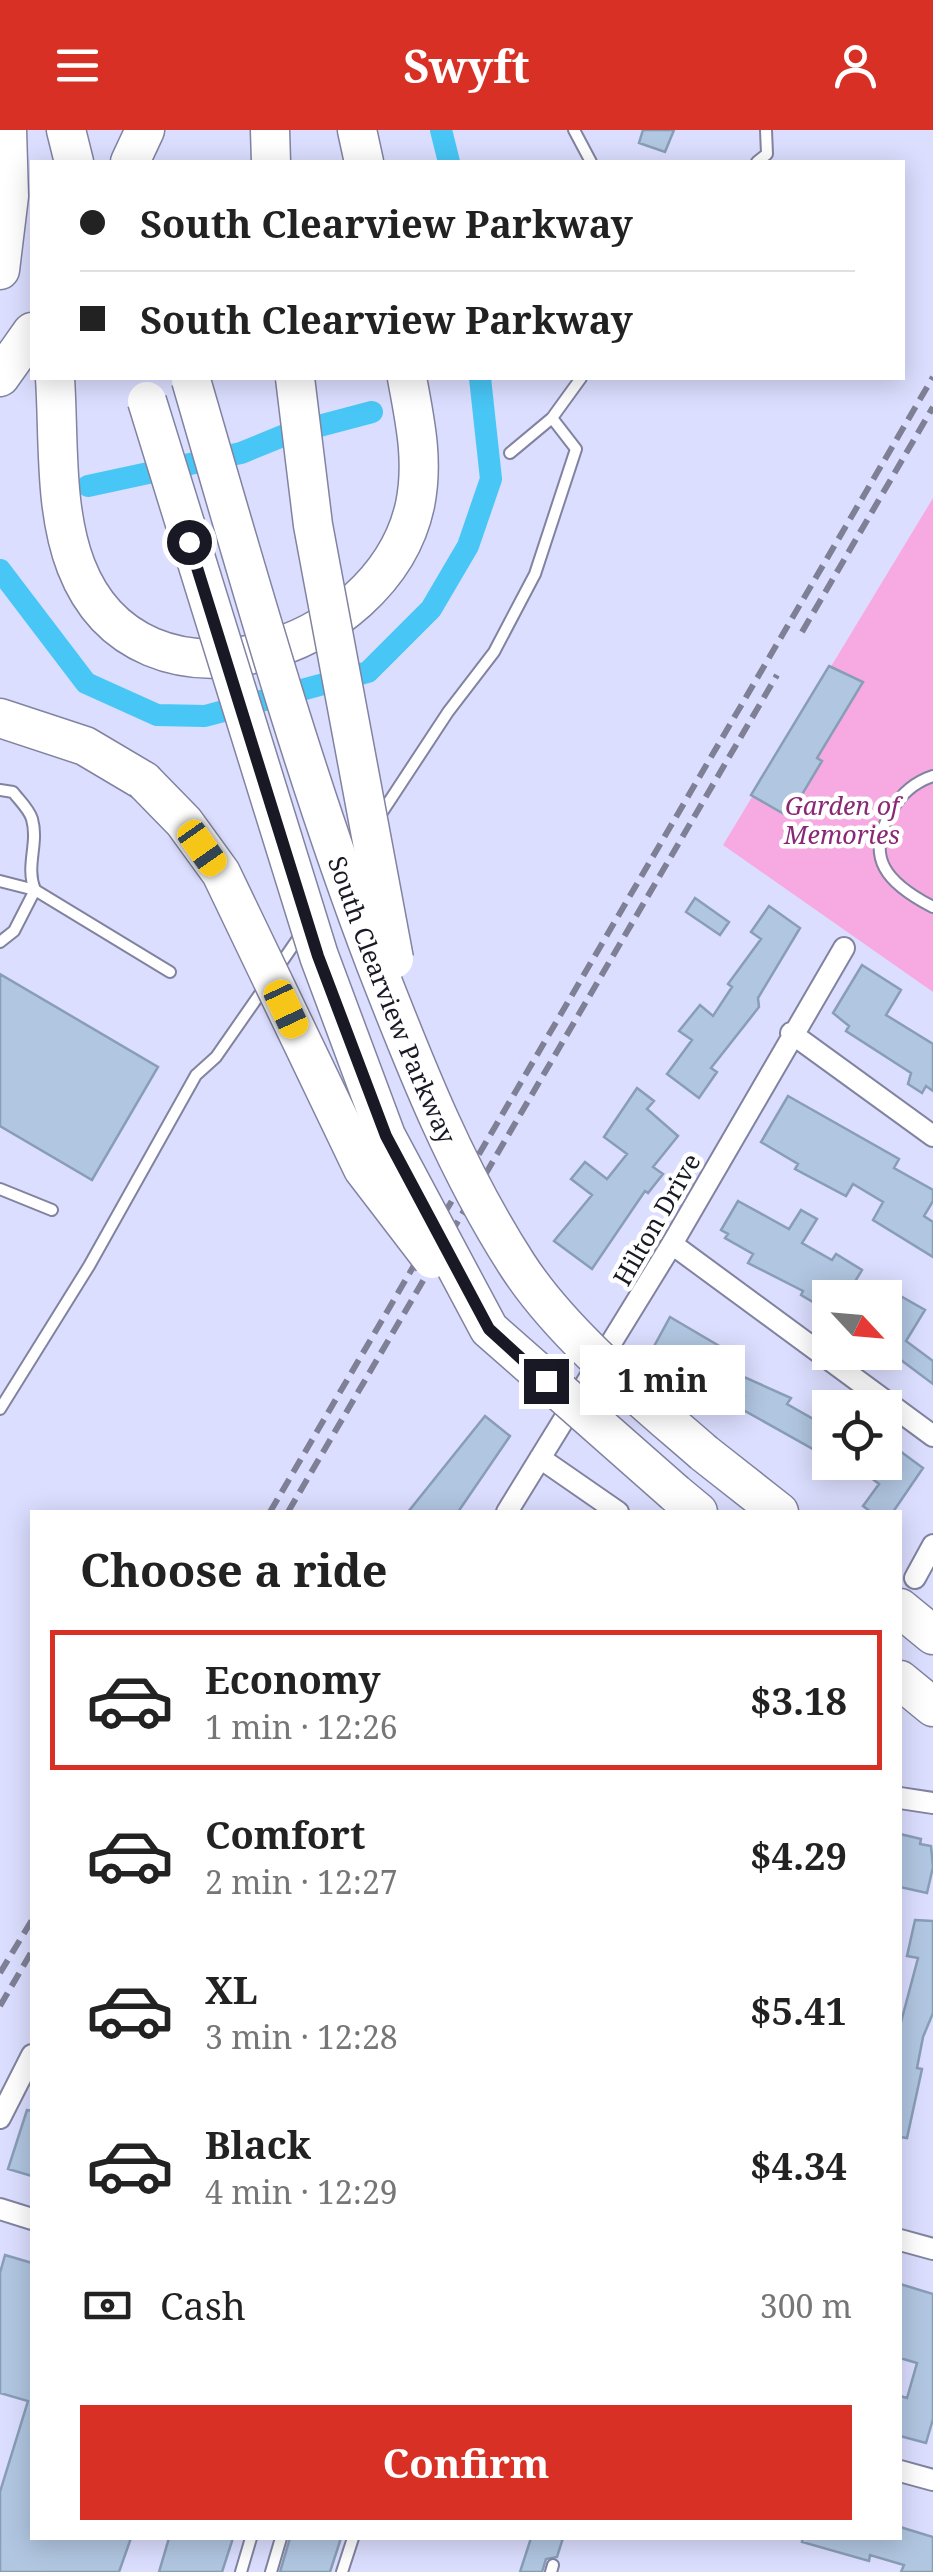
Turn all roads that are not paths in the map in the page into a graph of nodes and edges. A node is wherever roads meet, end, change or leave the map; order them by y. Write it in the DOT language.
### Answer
graph roads {
  1 [pos="9,130"];
  2 [pos="66,130"];
  3 [pos="113,130"];
  4 [pos="145,130"];
  5 [pos="270,130"];
  6 [pos="357,130"];
  7 [pos="574,130"];
  8 [pos="766,130"];
  9 [pos="74,160"];
  10 [pos="121,160"];
  11 [pos="131,160"];
  12 [pos="272,160"];
  13 [pos="364,160"];
  14 [pos="590,160"];
  15 [pos="760,160"];
  16 [pos="30,205"];
  17 [pos="0,270"];
  18 [pos="30,335"];
  19 [pos="0,377"];
  20 [pos="55,380"];
  21 [pos="192,380"];
  22 [pos="295,380"];
  23 [pos="406,380"];
  24 [pos="580,380"];
  25 [pos="143,389"];
  26 [pos="552,418"];
  27 [pos="510,454"];
  28 [pos="0,718"];
  29 [pos="933,776"];
  30 [pos="0,790"];
  31 [pos="360,846"];
  32 [pos="350,861"];
  33 [pos="0,882"];
  34 [pos="34,890"];
  35 [pos="329,892"];
  36 [pos="933,906"];
  37 [pos="319,907"];
  38 [pos="0,942"];
  39 [pos="844,948"];
  40 [pos="170,972"];
  41 [pos="791,1033"];
  42 [pos="420,1079"];
  43 [pos="933,1136"];
  44 [pos="0,1189"];
  45 [pos="52,1210"];
  46 [pos="672,1244"];
  47 [pos="489,1329"];
  48 [pos="0,1409"];
  49 [pos="933,1436"];
  50 [pos="540,1458"];
  51 [pos="686,1503"];
  52 [pos="508,1510"];
  53 [pos="615,1510"];
  54 [pos="776,1510"];
  55 [pos="933,1546"];
  56 [pos="907,1593"];
  57 [pos="933,1634"];
  58 [pos="902,1682"];
  59 [pos="933,1707"];
  60 [pos="902,1798"];
  61 [pos="933,1803"];
  62 [pos="27,2064"];
  63 [pos="0,2118"];
  64 [pos="0,2209"];
  65 [pos="30,2218"];
  66 [pos="902,2241"];
  67 [pos="933,2250"];
  68 [pos="902,2472"];
  69 [pos="933,2480"];
  70 [pos="250,2540"];
  71 [pos="280,2540"];
  72 [pos="352,2540"];
  73 [pos="241,2572"];
  74 [pos="270,2572"];
  75 [pos="342,2572"];
  1 -- 16 [label="highway"];
  1 -- 17 [label="highway"];
  2 -- 9 [label="highway"];
  3 -- 10 [label="highway"];
  4 -- 11 [label="highway"];
  5 -- 12 [label="highway"];
  6 -- 13 [label="highway"];
  7 -- 14 [label="lane"];
  8 -- 15 [label="lane"];
  18 -- 19 [label="highway"];
  20 -- 23 [label="highway"];
  21 -- 42 [label="highway, South Clearview Parkway, bridge"];
  22 -- 42 [label="highway, bridge"];
  24 -- 26 [label="lane"];
  25 -- 47 [label="highway, South Clearview Parkway, bridge"];
  26 -- 27 [label="lane"];
  26 -- 31 [label="lane"];
  28 -- 47 [label="highway, bridge"];
  29 -- 36 [label="lane"];
  30 -- 34 [label="lane"];
  32 -- 35 [label="lane"];
  33 -- 34 [label="lane"];
  34 -- 38 [label="lane"];
  34 -- 40 [label="lane"];
  37 -- 48 [label="lane"];
  39 -- 41 [label="street, Hilton Drive"];
  41 -- 43 [label="street"];
  41 -- 46 [label="street, Hilton Drive"];
  42 -- 54 [label="highway, South Clearview Parkway, bridge"];
  44 -- 45 [label="lane"];
  46 -- 49 [label="street"];
  46 -- 50 [label="street, Hilton Drive"];
  47 -- 51 [label="highway, South Clearview Parkway, bridge"];
  50 -- 52 [label="street, Hilton Drive"];
  50 -- 53 [label="street"];
  55 -- 56 [label="street"];
  56 -- 57 [label="highway"];
  58 -- 59 [label="highway"];
  60 -- 61 [label="street"];
  62 -- 63 [label="street"];
  64 -- 65 [label="street"];
  66 -- 67 [label="street"];
  68 -- 69 [label="street"];
  70 -- 73 [label="lane"];
  71 -- 74 [label="lane"];
  72 -- 75 [label="lane"];
}
